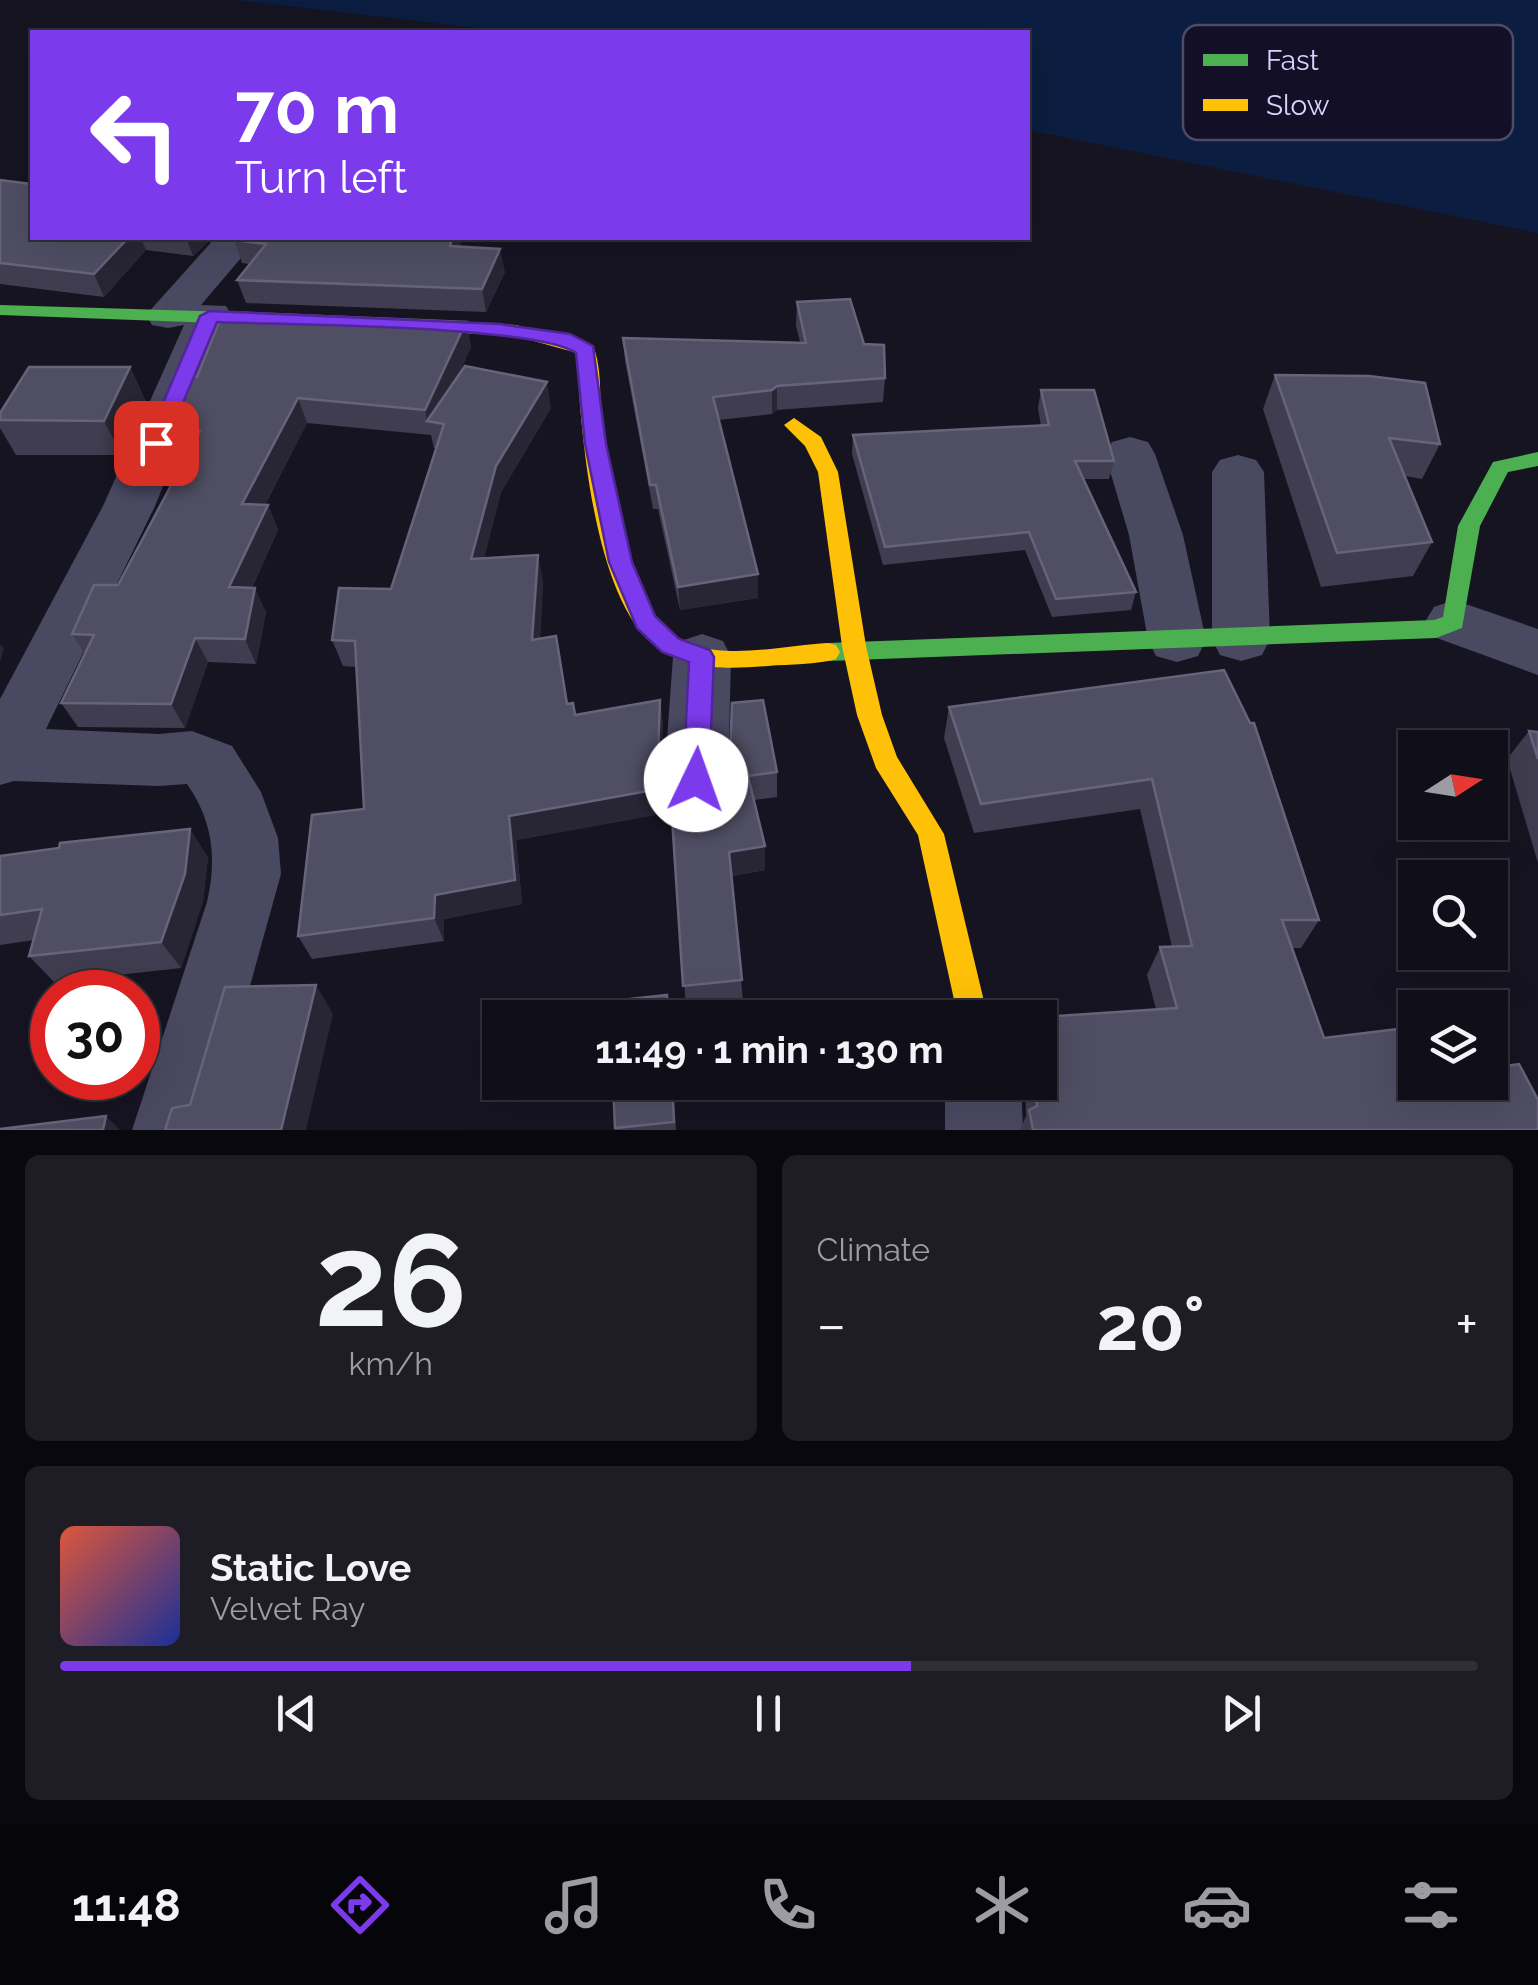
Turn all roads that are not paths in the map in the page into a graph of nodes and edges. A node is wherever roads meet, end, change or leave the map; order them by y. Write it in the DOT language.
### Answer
graph roads {
  1 [pos="236,240"];
  2 [pos="0,310"];
  3 [pos="189,316"];
  4 [pos="326,322"];
  5 [pos="364,324"];
  6 [pos="794,425"];
  7 [pos="1130,454"];
  8 [pos="1538,459"];
  9 [pos="1238,472"];
  10 [pos="1454,622"];
  11 [pos="1241,638"];
  12 [pos="1177,640"];
  13 [pos="860,650"];
  14 [pos="1538,652"];
  15 [pos="702,657"];
  16 [pos="2,756"];
  17 [pos="696,780"];
  18 [pos="969,1000"];
  19 [pos="983,1100"];
  20 [pos="171,1130"];
  21 [pos="984,1130"];
  1 -- 3 [label="street"];
  2 -- 3 [label="street"];
  3 -- 4 [label="street"];
  3 -- 16 [label="street"];
  5 -- 15 [label="street"];
  6 -- 13 [label="street"];
  7 -- 12 [label="street"];
  8 -- 10 [label="street"];
  9 -- 11 [label="street"];
  10 -- 11 [label="street"];
  10 -- 14 [label="street"];
  11 -- 12 [label="street"];
  12 -- 13 [label="street"];
  13 -- 15 [label="street"];
  13 -- 18 [label="street"];
  15 -- 17 [label="street"];
  16 -- 20 [label="street"];
  19 -- 21 [label="street"];
}
